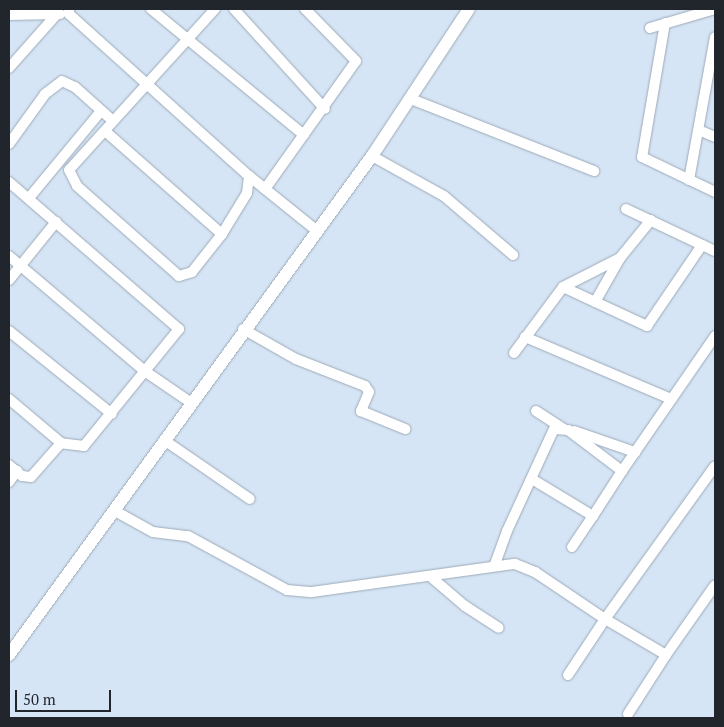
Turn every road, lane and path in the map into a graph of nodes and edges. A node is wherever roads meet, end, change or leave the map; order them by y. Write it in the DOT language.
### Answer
graph roads {
  1 [pos="151,9"];
  2 [pos="216,9"];
  3 [pos="234,9"];
  4 [pos="306,9"];
  5 [pos="469,9"];
  6 [pos="715,9"];
  7 [pos="69,11"];
  8 [pos="700,11"];
  9 [pos="57,14"];
  10 [pos="9,15"];
  11 [pos="665,23"];
  12 [pos="650,28"];
  13 [pos="190,37"];
  14 [pos="715,37"];
  15 [pos="9,68"];
  16 [pos="148,84"];
  17 [pos="411,99"];
  18 [pos="325,110"];
  19 [pos="101,111"];
  20 [pos="113,121"];
  21 [pos="105,131"];
  22 [pos="701,132"];
  23 [pos="304,135"];
  24 [pos="715,137"];
  25 [pos="9,144"];
  26 [pos="372,156"];
  27 [pos="594,171"];
  28 [pos="248,176"];
  29 [pos="689,180"];
  30 [pos="9,182"];
  31 [pos="265,189"];
  32 [pos="715,192"];
  33 [pos="29,198"];
  34 [pos="626,209"];
  35 [pos="651,220"];
  36 [pos="56,222"];
  37 [pos="316,230"];
  38 [pos="222,234"];
  39 [pos="702,245"];
  40 [pos="715,251"];
  41 [pos="513,255"];
  42 [pos="9,256"];
  43 [pos="620,258"];
  44 [pos="20,266"];
  45 [pos="9,280"];
  46 [pos="563,287"];
  47 [pos="595,302"];
  48 [pos="9,330"];
  49 [pos="243,330"];
  50 [pos="715,336"];
  51 [pos="525,337"];
  52 [pos="514,353"];
  53 [pos="146,372"];
  54 [pos="9,399"];
  55 [pos="672,399"];
  56 [pos="190,402"];
  57 [pos="536,410"];
  58 [pos="112,414"];
  59 [pos="405,429"];
  60 [pos="566,430"];
  61 [pos="164,440"];
  62 [pos="61,443"];
  63 [pos="635,452"];
  64 [pos="715,466"];
  65 [pos="13,468"];
  66 [pos="622,471"];
  67 [pos="532,479"];
  68 [pos="9,482"];
  69 [pos="250,499"];
  70 [pos="115,511"];
  71 [pos="593,516"];
  72 [pos="572,547"];
  73 [pos="495,564"];
  74 [pos="432,577"];
  75 [pos="715,585"];
  76 [pos="604,619"];
  77 [pos="499,628"];
  78 [pos="11,649"];
  79 [pos="666,655"];
  80 [pos="568,676"];
  81 [pos="628,714"];
  1 -- 13 [label="street"];
  2 -- 13 [label="street"];
  3 -- 18 [label="street"];
  4 -- 18 [label="street"];
  5 -- 17 [label="street"];
  6 -- 8 [label="street"];
  7 -- 9 [label="street"];
  7 -- 16 [label="street"];
  8 -- 11 [label="street"];
  9 -- 10 [label="street"];
  9 -- 15 [label="street"];
  11 -- 12 [label="street"];
  11 -- 29 [label="street"];
  13 -- 16 [label="street"];
  13 -- 23 [label="street"];
  14 -- 22 [label="street"];
  16 -- 20 [label="street"];
  16 -- 28 [label="street"];
  17 -- 26 [label="street"];
  17 -- 27 [label="street"];
  18 -- 23 [label="street"];
  19 -- 20 [label="street"];
  19 -- 25 [label="street"];
  19 -- 33 [label="street"];
  20 -- 21 [label="street"];
  21 -- 38 [label="street"];
  21 -- 38 [label="street"];
  22 -- 24 [label="street"];
  22 -- 29 [label="street"];
  23 -- 31 [label="street"];
  26 -- 37 [label="street"];
  26 -- 41 [label="street"];
  28 -- 31 [label="street"];
  28 -- 38 [label="street"];
  29 -- 32 [label="street"];
  30 -- 33 [label="street"];
  31 -- 37 [label="street"];
  33 -- 36 [label="street"];
  34 -- 35 [label="street"];
  35 -- 39 [label="street"];
  35 -- 43 [label="street"];
  36 -- 44 [label="street"];
  36 -- 53 [label="street"];
  37 -- 49 [label="street"];
  39 -- 40 [label="street"];
  39 -- 47 [label="street"];
  42 -- 44 [label="street"];
  43 -- 46 [label="street"];
  43 -- 47 [label="street"];
  44 -- 45 [label="street"];
  44 -- 53 [label="street"];
  46 -- 47 [label="street"];
  46 -- 51 [label="street"];
  48 -- 58 [label="street"];
  49 -- 56 [label="street"];
  49 -- 59 [label="street"];
  50 -- 55 [label="street"];
  51 -- 52 [label="street"];
  51 -- 55 [label="street"];
  53 -- 56 [label="street"];
  53 -- 58 [label="street"];
  54 -- 62 [label="street"];
  55 -- 63 [label="street"];
  56 -- 61 [label="street"];
  57 -- 60 [label="street"];
  58 -- 62 [label="street"];
  60 -- 63 [label="street"];
  60 -- 66 [label="street"];
  60 -- 67 [label="street"];
  61 -- 69 [label="street"];
  61 -- 70 [label="street"];
  62 -- 65 [label="street"];
  63 -- 66 [label="street"];
  64 -- 76 [label="street"];
  65 -- 68 [label="street"];
  66 -- 71 [label="street"];
  67 -- 71 [label="street"];
  67 -- 73 [label="street"];
  70 -- 74 [label="street"];
  70 -- 78 [label="street"];
  71 -- 72 [label="street"];
  73 -- 74 [label="street"];
  73 -- 76 [label="street"];
  74 -- 77 [label="street"];
  75 -- 79 [label="street"];
  76 -- 79 [label="street"];
  76 -- 80 [label="street"];
  79 -- 81 [label="street"];
}
